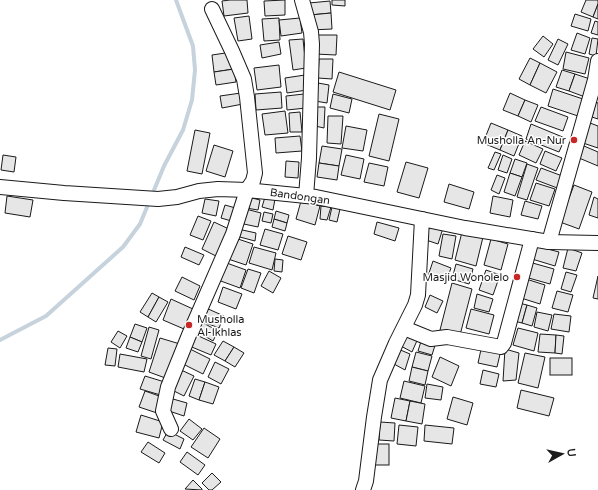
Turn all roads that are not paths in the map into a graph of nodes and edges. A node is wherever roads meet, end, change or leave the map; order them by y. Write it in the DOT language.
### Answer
graph roads {
  1 [pos="302,0"];
  2 [pos="212,9"];
  3 [pos="598,61"];
  4 [pos="0,187"];
  5 [pos="247,190"];
  6 [pos="306,196"];
  7 [pos="422,219"];
  8 [pos="532,239"];
  9 [pos="549,242"];
  10 [pos="598,243"];
  11 [pos="404,328"];
  12 [pos="171,429"];
  13 [pos="363,490"];
  1 -- 6 [label="street"];
  2 -- 5 [label="street"];
  3 -- 9 [label="street"];
  4 -- 5 [label="street, Bandongan"];
  5 -- 6 [label="street, Bandongan"];
  5 -- 12 [label="street"];
  6 -- 7 [label="street, Bandongan"];
  7 -- 8 [label="street, Bandongan"];
  7 -- 11 [label="street"];
  8 -- 9 [label="street, Bandongan"];
  8 -- 11 [label="street"];
  9 -- 10 [label="street, Bandongan"];
  11 -- 13 [label="street"];
}
